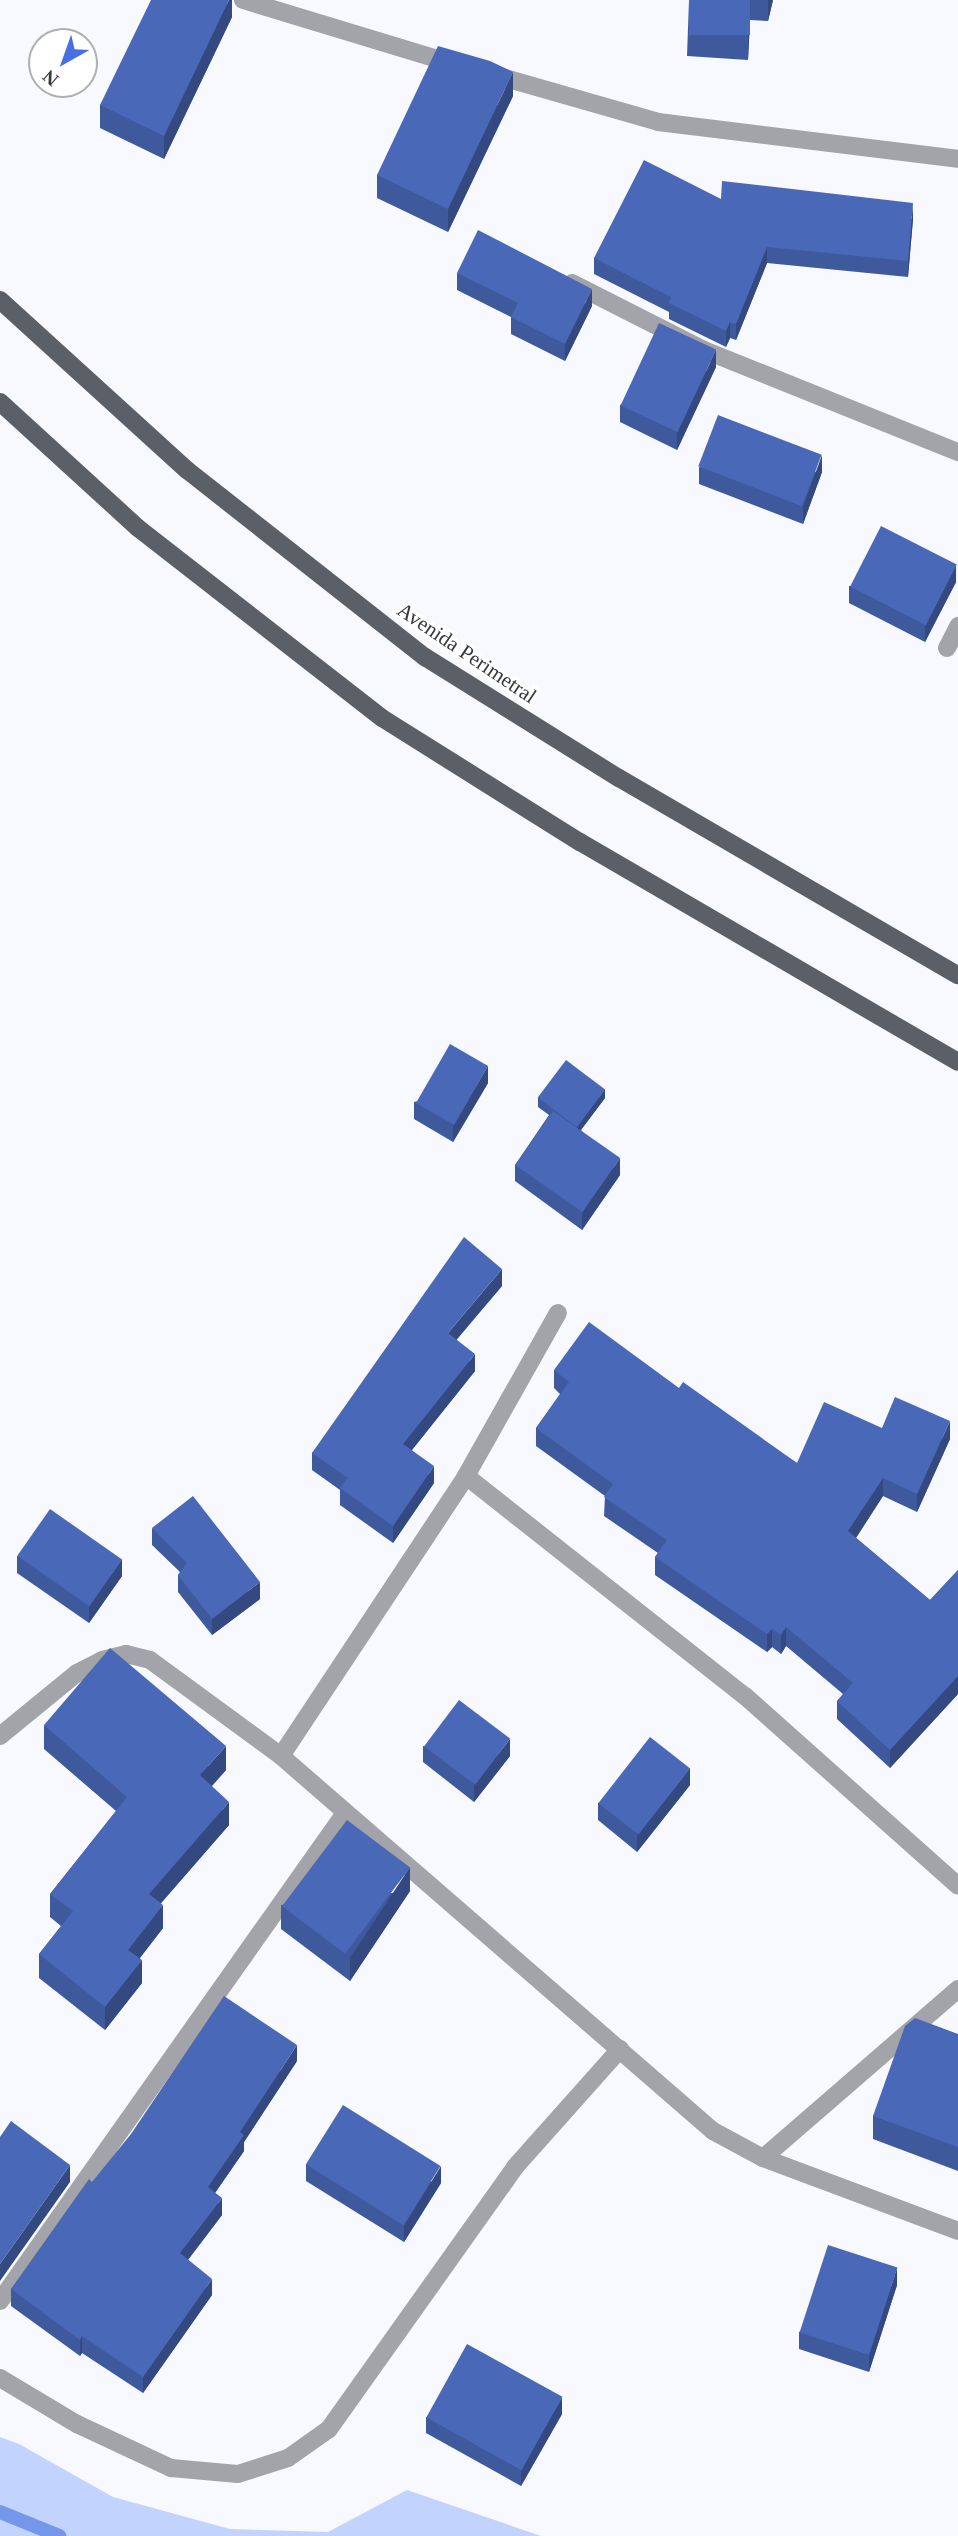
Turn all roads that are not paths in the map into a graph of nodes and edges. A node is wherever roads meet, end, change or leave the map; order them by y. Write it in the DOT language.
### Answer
graph roads {
  1 [pos="243,0"];
  2 [pos="958,159"];
  3 [pos="562,278"];
  4 [pos="0,300"];
  5 [pos="0,401"];
  6 [pos="958,452"];
  7 [pos="958,626"];
  8 [pos="947,649"];
  9 [pos="958,975"];
  10 [pos="958,1062"];
  11 [pos="558,1313"];
  12 [pos="466,1476"];
  13 [pos="0,1736"];
  14 [pos="281,1756"];
  15 [pos="345,1813"];
  16 [pos="958,1886"];
  17 [pos="958,1989"];
  18 [pos="620,2049"];
  19 [pos="763,2158"];
  20 [pos="958,2231"];
  21 [pos="0,2301"];
  22 [pos="0,2378"];
  1 -- 2 [label="street"];
  3 -- 6 [label="street"];
  4 -- 9 [label="main road, Avenida Perimetral"];
  5 -- 10 [label="main road"];
  7 -- 8 [label="street"];
  11 -- 12 [label="street"];
  12 -- 14 [label="street"];
  12 -- 16 [label="street"];
  13 -- 14 [label="street"];
  14 -- 15 [label="street"];
  15 -- 18 [label="street"];
  15 -- 21 [label="street"];
  17 -- 19 [label="street"];
  18 -- 19 [label="street"];
  18 -- 22 [label="street"];
  19 -- 20 [label="street"];
}
